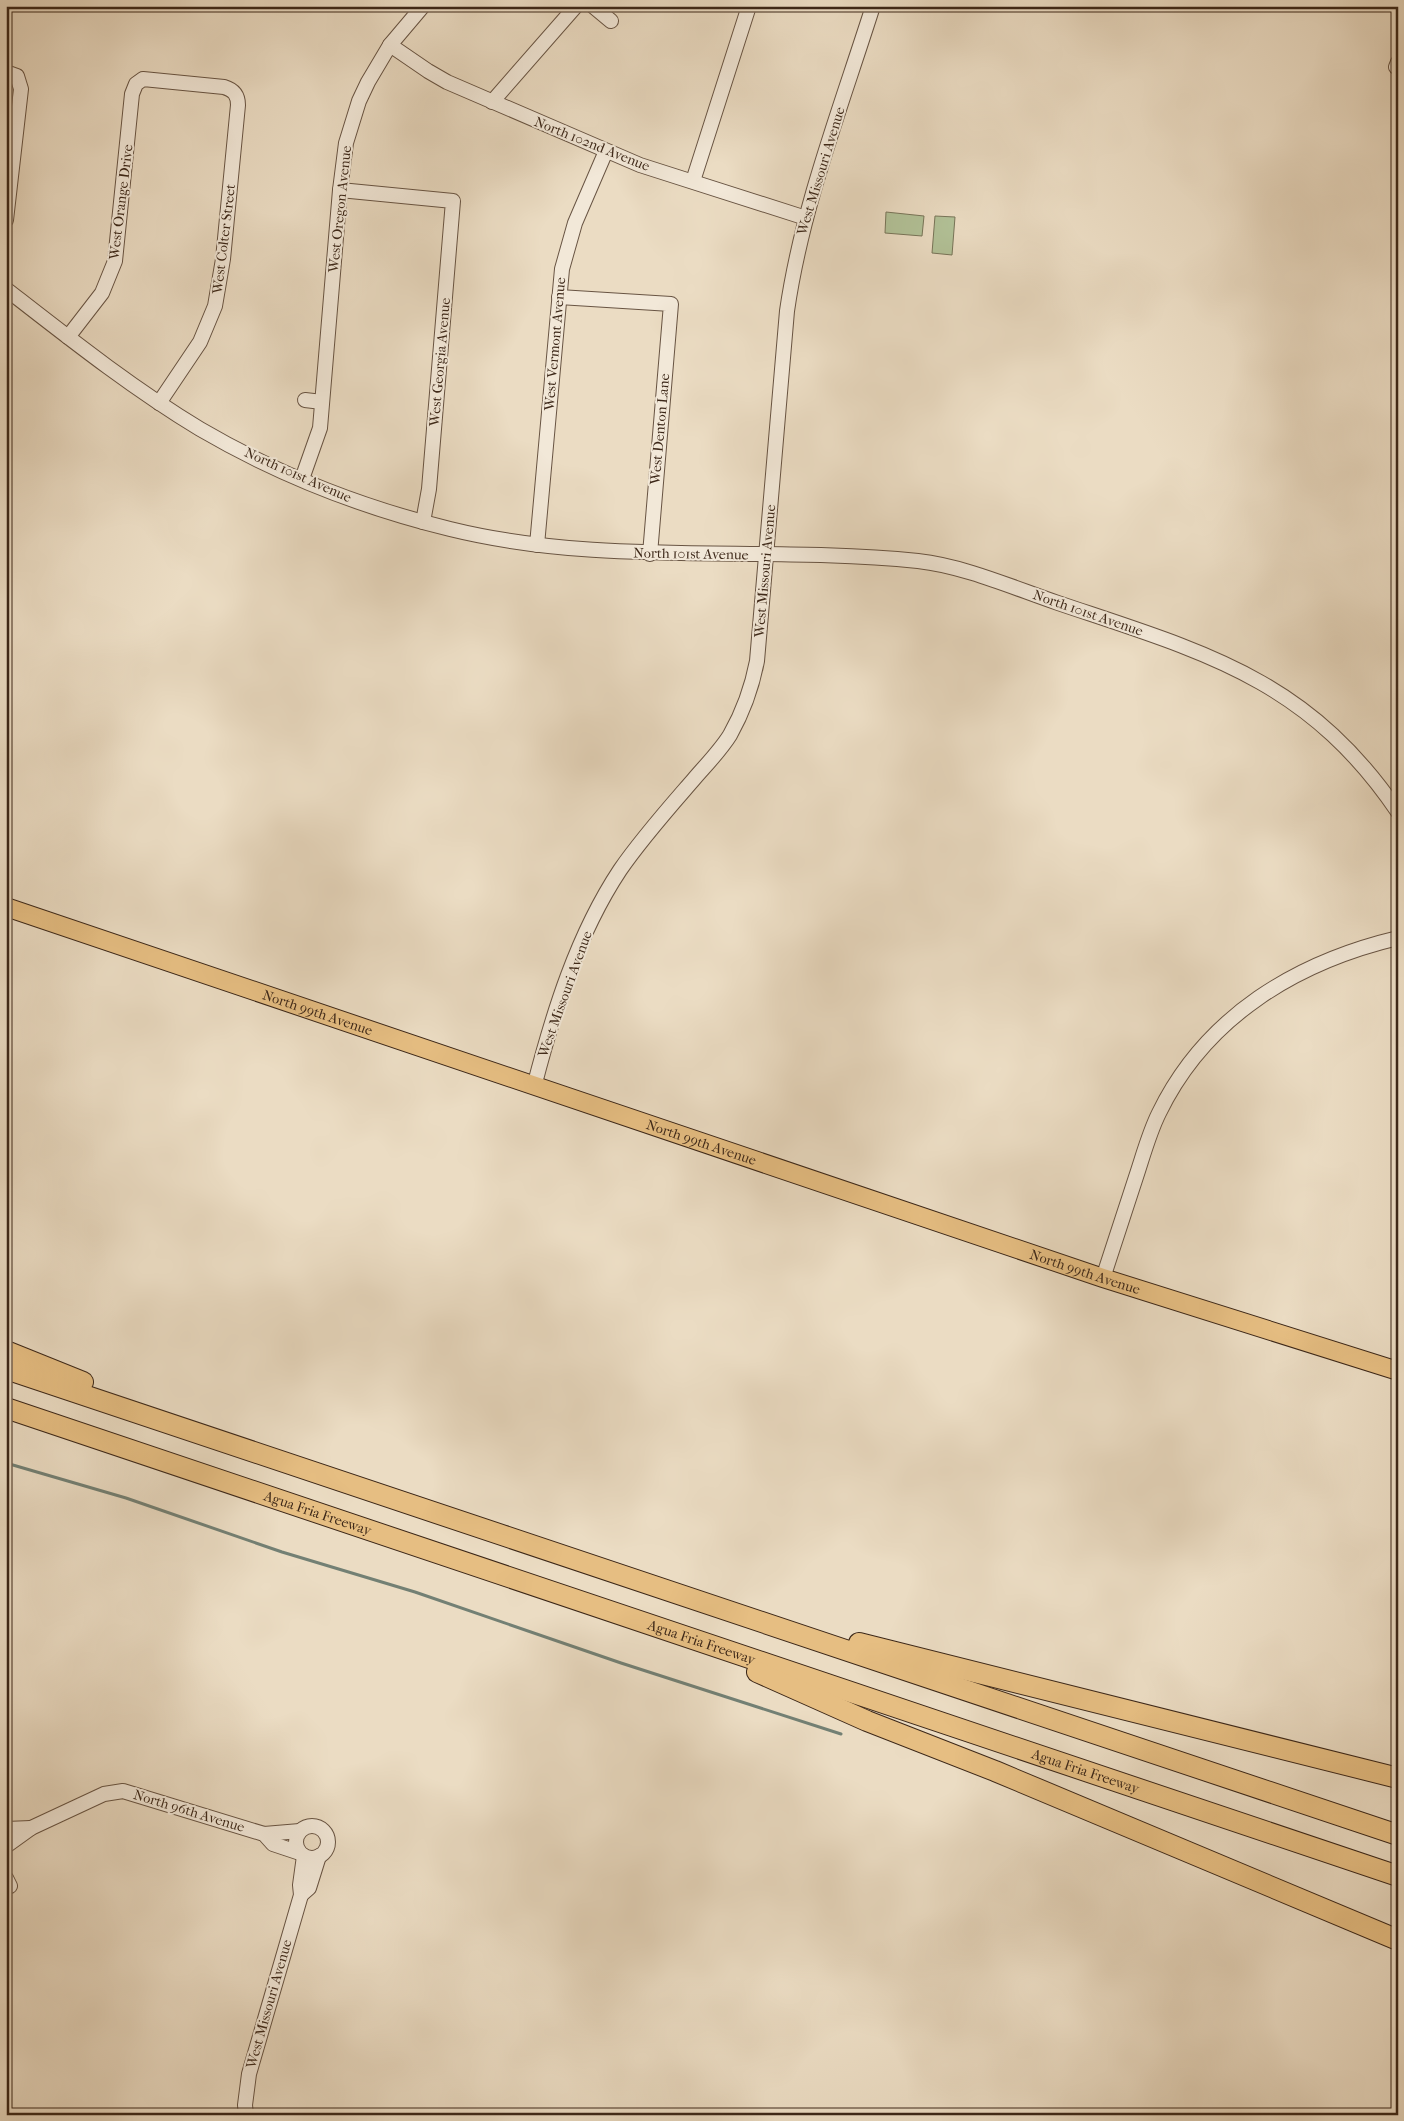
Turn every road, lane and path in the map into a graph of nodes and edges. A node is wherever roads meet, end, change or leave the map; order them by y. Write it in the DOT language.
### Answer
graph roads {
  1 [pos="423,6"];
  2 [pos="576,6"];
  3 [pos="593,6"];
  4 [pos="749,6"];
  5 [pos="873,6"];
  6 [pos="611,21"];
  7 [pos="390,45"];
  8 [pos="11,74"];
  9 [pos="136,84"];
  10 [pos="492,102"];
  11 [pos="606,151"];
  12 [pos="693,182"];
  13 [pos="340,190"];
  14 [pos="806,218"];
  15 [pos="6,220"];
  16 [pos="6,290"];
  17 [pos="559,298"];
  18 [pos="68,337"];
  19 [pos="305,400"];
  20 [pos="322,402"];
  21 [pos="160,403"];
  22 [pos="302,479"];
  23 [pos="423,522"];
  24 [pos="537,545"];
  25 [pos="650,554"];
  26 [pos="766,556"];
  27 [pos="1398,812"];
  28 [pos="6,907"];
  29 [pos="1398,938"];
  30 [pos="534,1087"];
  31 [pos="1103,1278"];
  32 [pos="6,1351"];
  33 [pos="6,1369"];
  34 [pos="1398,1371"];
  35 [pos="6,1408"];
  36 [pos="6,1423"];
  37 [pos="208,1438"];
  38 [pos="196,1473"];
  39 [pos="673,1592"];
  40 [pos="662,1629"];
  41 [pos="1398,1778"];
  42 [pos="31,1828"];
  43 [pos="6,1829"];
  44 [pos="300,1831"];
  45 [pos="264,1834"];
  46 [pos="1398,1835"];
  47 [pos="6,1846"];
  48 [pos="302,1854"];
  49 [pos="319,1856"];
  50 [pos="1398,1876"];
  51 [pos="6,1878"];
  52 [pos="6,1884"];
  53 [pos="301,1895"];
  54 [pos="1398,1940"];
  55 [pos="246,2115"];
  1 -- 7 [label="street, West Oregon Avenue"];
  2 -- 10 [label="street"];
  3 -- 6 [label="street"];
  4 -- 12 [label="street"];
  5 -- 14 [label="street, West Missouri Avenue"];
  7 -- 10 [label="street, North 102nd Avenue"];
  7 -- 13 [label="street, West Oregon Avenue"];
  8 -- 15 [label="street"];
  9 -- 18 [label="street, West Orange Drive"];
  9 -- 21 [label="street, West Colter Street"];
  10 -- 11 [label="street, North 102nd Avenue"];
  11 -- 12 [label="street, North 102nd Avenue"];
  11 -- 17 [label="street, West Vermont Avenue"];
  12 -- 14 [label="street, North 102nd Avenue"];
  13 -- 20 [label="street, West Oregon Avenue"];
  13 -- 23 [label="street, West Georgia Avenue"];
  14 -- 26 [label="street, West Missouri Avenue"];
  16 -- 18 [label="street, North 101st Avenue"];
  17 -- 24 [label="street, West Vermont Avenue"];
  17 -- 25 [label="street, West Denton Lane"];
  18 -- 21 [label="street, North 101st Avenue"];
  19 -- 20 [label="street"];
  20 -- 22 [label="street, West Oregon Avenue"];
  21 -- 22 [label="street, North 101st Avenue"];
  22 -- 23 [label="street, North 101st Avenue"];
  23 -- 24 [label="street, North 101st Avenue"];
  24 -- 25 [label="street, North 101st Avenue"];
  25 -- 26 [label="street, North 101st Avenue"];
  26 -- 27 [label="street, North 101st Avenue"];
  26 -- 30 [label="street, West Missouri Avenue"];
  28 -- 30 [label="main road, North 99th Avenue"];
  29 -- 31 [label="street"];
  30 -- 31 [label="main road, North 99th Avenue"];
  31 -- 34 [label="main road, North 99th Avenue"];
  32 -- 37 [label="highway"];
  33 -- 37 [label="highway"];
  35 -- 38 [label="highway, Agua Fria Freeway"];
  36 -- 38 [label="highway"];
  37 -- 39 [label="highway"];
  38 -- 40 [label="highway, Agua Fria Freeway"];
  39 -- 41 [label="highway"];
  39 -- 46 [label="highway"];
  40 -- 50 [label="highway, Agua Fria Freeway"];
  40 -- 54 [label="highway"];
  42 -- 43 [label="street, North 96th Avenue"];
  42 -- 45 [label="street, North 96th Avenue"];
  42 -- 47 [label="street, North 96th Avenue"];
  44 -- 45 [label="street, North 96th Avenue"];
  44 -- 48 [label="street"];
  44 -- 49 [label="street"];
  45 -- 48 [label="street, North 96th Avenue"];
  48 -- 49 [label="street"];
  48 -- 53 [label="street, West Missouri Avenue"];
  49 -- 53 [label="street, West Missouri Avenue"];
  51 -- 52 [label="street"];
  53 -- 55 [label="street, West Missouri Avenue"];
}
